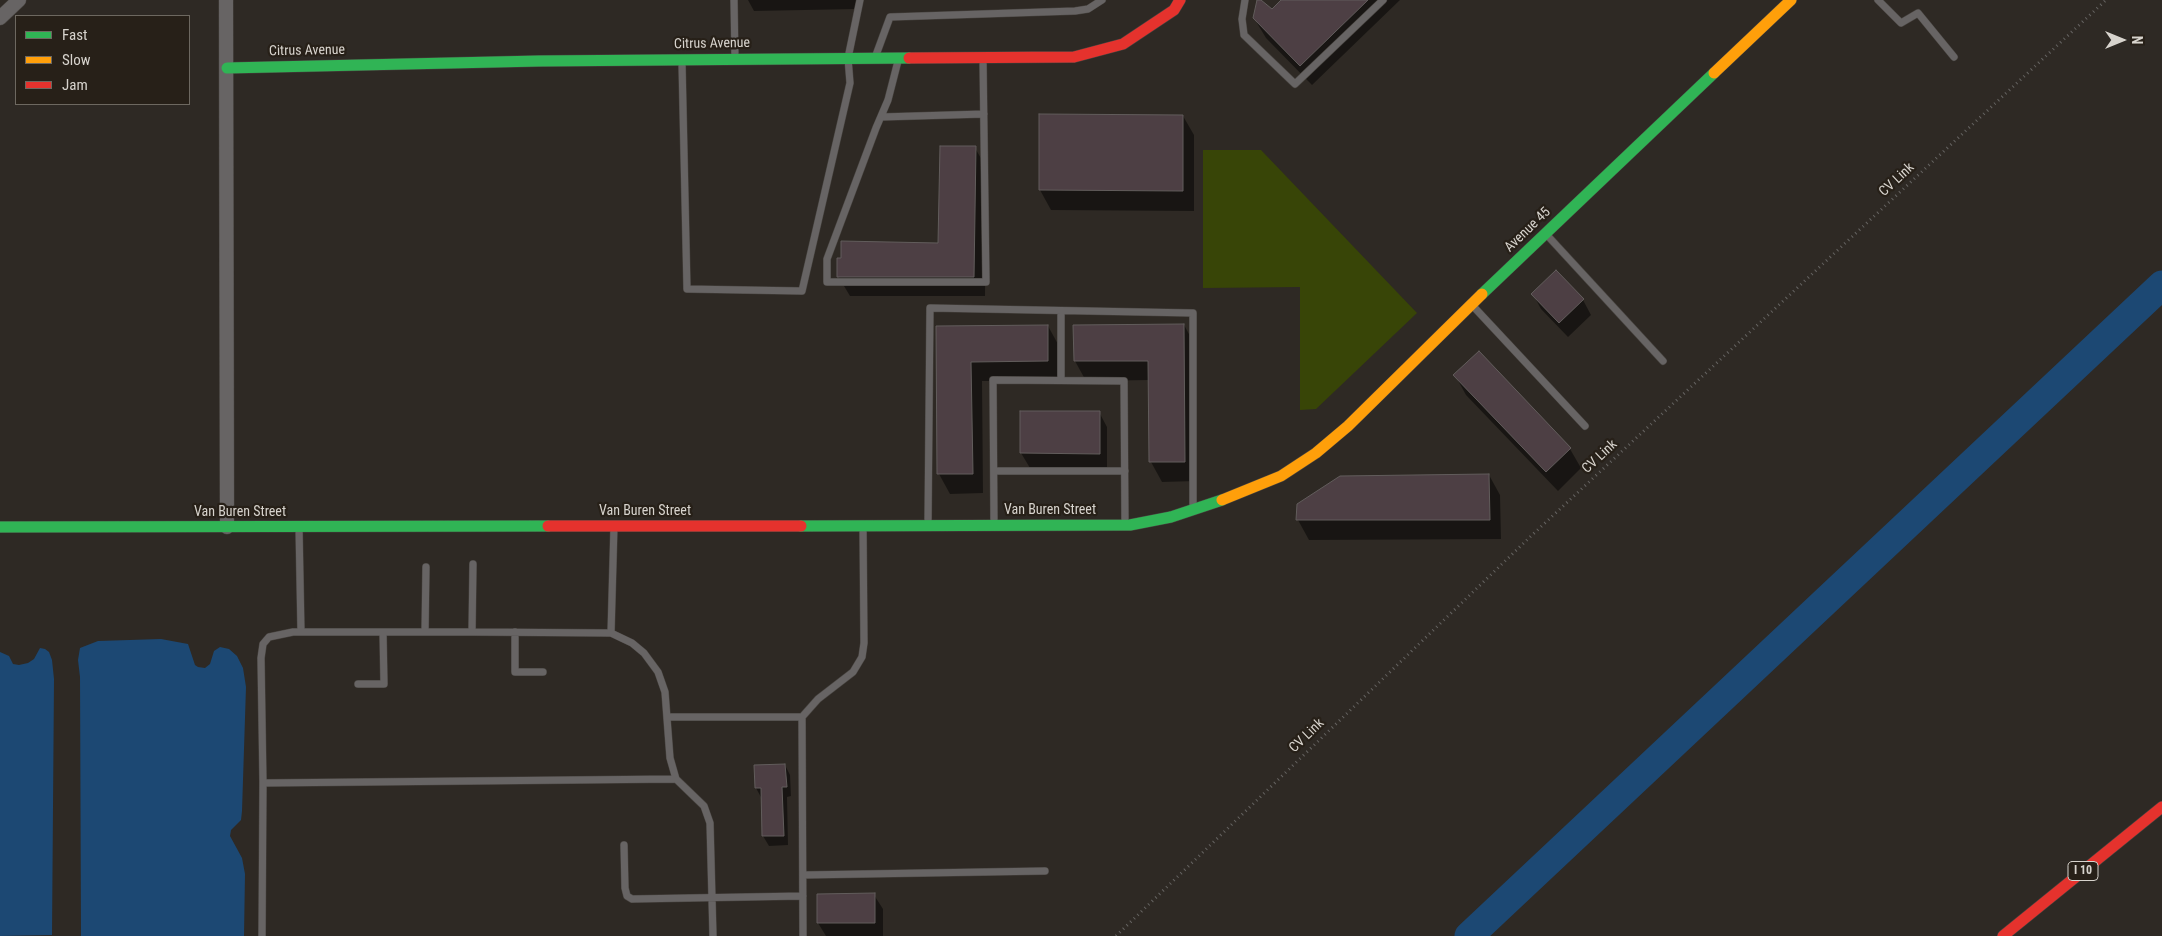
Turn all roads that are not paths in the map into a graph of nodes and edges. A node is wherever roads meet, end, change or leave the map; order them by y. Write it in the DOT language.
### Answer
graph roads {
  1 [pos="19,0"];
  2 [pos="226,0"];
  3 [pos="734,0"];
  4 [pos="860,0"];
  5 [pos="1102,0"];
  6 [pos="1180,0"];
  7 [pos="1245,0"];
  8 [pos="1383,0"];
  9 [pos="1792,0"];
  10 [pos="1878,0"];
  11 [pos="0,18"];
  12 [pos="1954,57"];
  13 [pos="848,58"];
  14 [pos="876,58"];
  15 [pos="898,58"];
  16 [pos="983,58"];
  17 [pos="735,59"];
  18 [pos="682,60"];
  19 [pos="227,68"];
  20 [pos="984,114"];
  21 [pos="881,117"];
  22 [pos="1546,234"];
  23 [pos="1472,305"];
  24 [pos="1061,311"];
  25 [pos="1663,360"];
  26 [pos="1062,380"];
  27 [pos="1585,426"];
  28 [pos="994,471"];
  29 [pos="1125,471"];
  30 [pos="1281,476"];
  31 [pos="1193,510"];
  32 [pos="928,525"];
  33 [pos="994,525"];
  34 [pos="1125,525"];
  35 [pos="299,526"];
  36 [pos="614,526"];
  37 [pos="862,526"];
  38 [pos="0,527"];
  39 [pos="227,527"];
  40 [pos="473,564"];
  41 [pos="426,566"];
  42 [pos="301,632"];
  43 [pos="383,632"];
  44 [pos="425,632"];
  45 [pos="472,632"];
  46 [pos="515,632"];
  47 [pos="611,633"];
  48 [pos="543,672"];
  49 [pos="358,684"];
  50 [pos="668,717"];
  51 [pos="802,717"];
  52 [pos="676,779"];
  53 [pos="263,783"];
  54 [pos="2162,807"];
  55 [pos="624,845"];
  56 [pos="1045,871"];
  57 [pos="803,875"];
  58 [pos="803,896"];
  59 [pos="712,898"];
  60 [pos="262,936"];
  61 [pos="713,936"];
  62 [pos="804,936"];
  63 [pos="2003,936"];
  1 -- 11 [label="street"];
  2 -- 19 [label="street"];
  3 -- 17 [label="lane"];
  4 -- 13 [label="lane"];
  5 -- 14 [label="lane"];
  6 -- 16 [label="main road, Citrus Avenue"];
  7 -- 8 [label="lane"];
  9 -- 22 [label="main road, Avenue 45"];
  10 -- 12 [label="lane"];
  13 -- 14 [label="main road, Citrus Avenue"];
  13 -- 17 [label="main road, Citrus Avenue"];
  13 -- 18 [label="lane"];
  14 -- 15 [label="main road, Citrus Avenue"];
  15 -- 16 [label="main road, Citrus Avenue"];
  15 -- 21 [label="lane"];
  16 -- 20 [label="lane"];
  17 -- 18 [label="main road, Citrus Avenue"];
  18 -- 19 [label="main road, Citrus Avenue"];
  19 -- 39 [label="street"];
  20 -- 21 [label="lane"];
  20 -- 21 [label="lane"];
  22 -- 23 [label="main road, Avenue 45"];
  22 -- 25 [label="lane"];
  23 -- 27 [label="lane"];
  23 -- 30 [label="main road, Avenue 45"];
  24 -- 26 [label="lane"];
  24 -- 31 [label="lane"];
  24 -- 32 [label="lane"];
  26 -- 28 [label="lane"];
  26 -- 29 [label="lane"];
  28 -- 29 [label="lane"];
  28 -- 33 [label="lane"];
  29 -- 34 [label="lane"];
  30 -- 31 [label="main road, Van Buren Street"];
  31 -- 34 [label="main road, Van Buren Street"];
  32 -- 33 [label="main road, Van Buren Street"];
  32 -- 37 [label="main road, Van Buren Street"];
  33 -- 34 [label="main road, Van Buren Street"];
  35 -- 36 [label="main road, Van Buren Street"];
  35 -- 39 [label="main road, Van Buren Street"];
  35 -- 42 [label="lane"];
  36 -- 37 [label="main road, Van Buren Street"];
  36 -- 47 [label="lane"];
  37 -- 51 [label="lane"];
  38 -- 39 [label="main road, Van Buren Street"];
  40 -- 45 [label="lane"];
  41 -- 44 [label="lane"];
  42 -- 43 [label="lane"];
  42 -- 53 [label="lane"];
  43 -- 44 [label="lane"];
  43 -- 49 [label="lane"];
  44 -- 45 [label="lane"];
  45 -- 46 [label="lane"];
  46 -- 47 [label="lane"];
  46 -- 48 [label="lane"];
  47 -- 50 [label="lane"];
  50 -- 51 [label="lane"];
  50 -- 52 [label="lane"];
  51 -- 57 [label="lane"];
  52 -- 53 [label="lane"];
  52 -- 59 [label="lane"];
  53 -- 60 [label="lane"];
  54 -- 63 [label="main road, I 10"];
  55 -- 59 [label="lane"];
  56 -- 57 [label="lane"];
  57 -- 58 [label="lane"];
  58 -- 59 [label="lane"];
  58 -- 62 [label="lane"];
  59 -- 61 [label="lane"];
}
